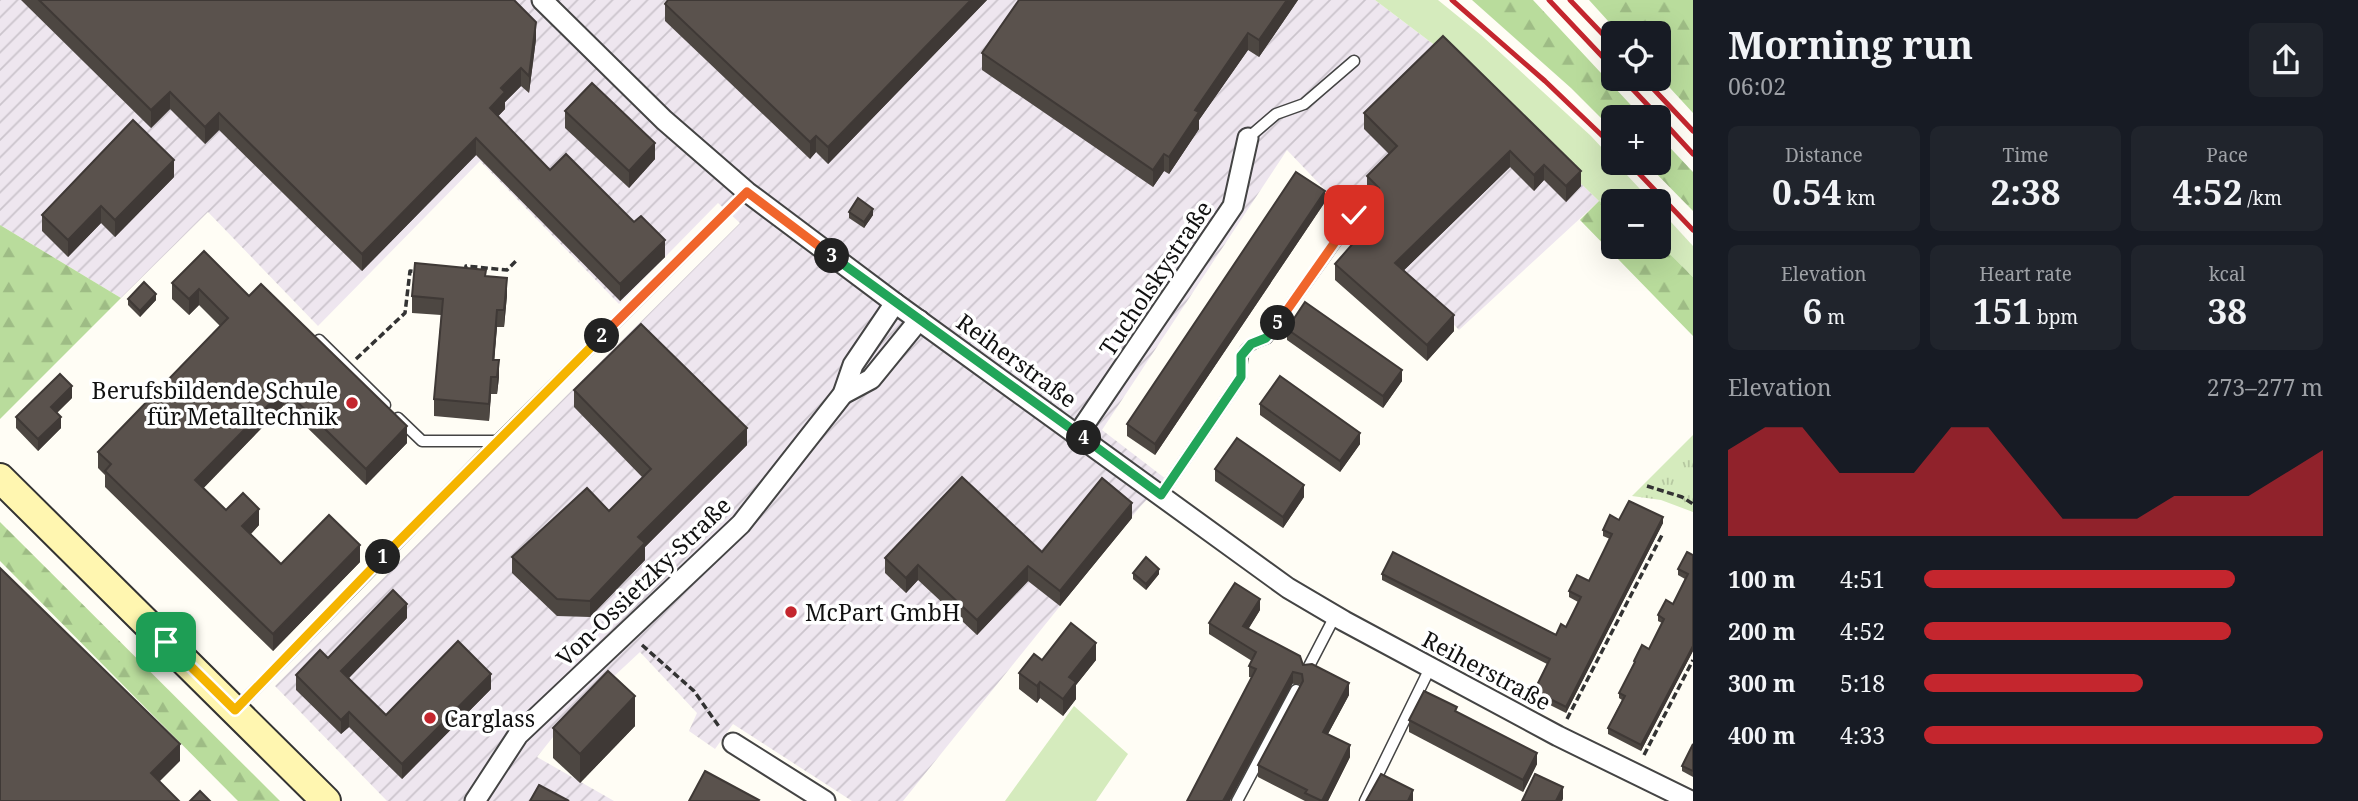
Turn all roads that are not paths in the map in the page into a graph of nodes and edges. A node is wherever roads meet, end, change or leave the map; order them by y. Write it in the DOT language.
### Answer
graph roads {
  1 [pos="542,0"];
  2 [pos="1353,61"];
  3 [pos="1248,138"];
  4 [pos="747,192"];
  5 [pos="1354,215"];
  6 [pos="895,303"];
  7 [pos="919,320"];
  8 [pos="319,340"];
  9 [pos="843,394"];
  10 [pos="1078,434"];
  11 [pos="497,441"];
  12 [pos="0,478"];
  13 [pos="1161,495"];
  14 [pos="1335,616"];
  15 [pos="1430,668"];
  16 [pos="1307,670"];
  17 [pos="1296,690"];
  18 [pos="235,710"];
  19 [pos="733,743"];
  20 [pos="326,801"];
  21 [pos="475,801"];
  22 [pos="825,801"];
  23 [pos="1237,801"];
  24 [pos="1365,801"];
  25 [pos="1691,801"];
  1 -- 4 [label="street, Reiherstraße"];
  2 -- 3 [label="lane"];
  3 -- 10 [label="street, Tucholskystraße"];
  4 -- 6 [label="street, Reiherstraße"];
  4 -- 11 [label="lane"];
  5 -- 13 [label="lane"];
  6 -- 7 [label="street, Reiherstraße"];
  6 -- 9 [label="street, Von-Ossietzky-Straße"];
  7 -- 9 [label="street, Von-Ossietzky-Straße"];
  7 -- 10 [label="street, Reiherstraße"];
  8 -- 11 [label="lane"];
  9 -- 21 [label="street, Von-Ossietzky-Straße"];
  10 -- 13 [label="street, Reiherstraße"];
  11 -- 18 [label="lane"];
  12 -- 18 [label="main road"];
  13 -- 14 [label="street, Reiherstraße"];
  14 -- 15 [label="street, Reiherstraße"];
  14 -- 16 [label="lane"];
  15 -- 24 [label="lane"];
  15 -- 25 [label="street, Reiherstraße"];
  17 -- 23 [label="lane"];
  18 -- 20 [label="main road"];
  19 -- 22 [label="street"];
}
